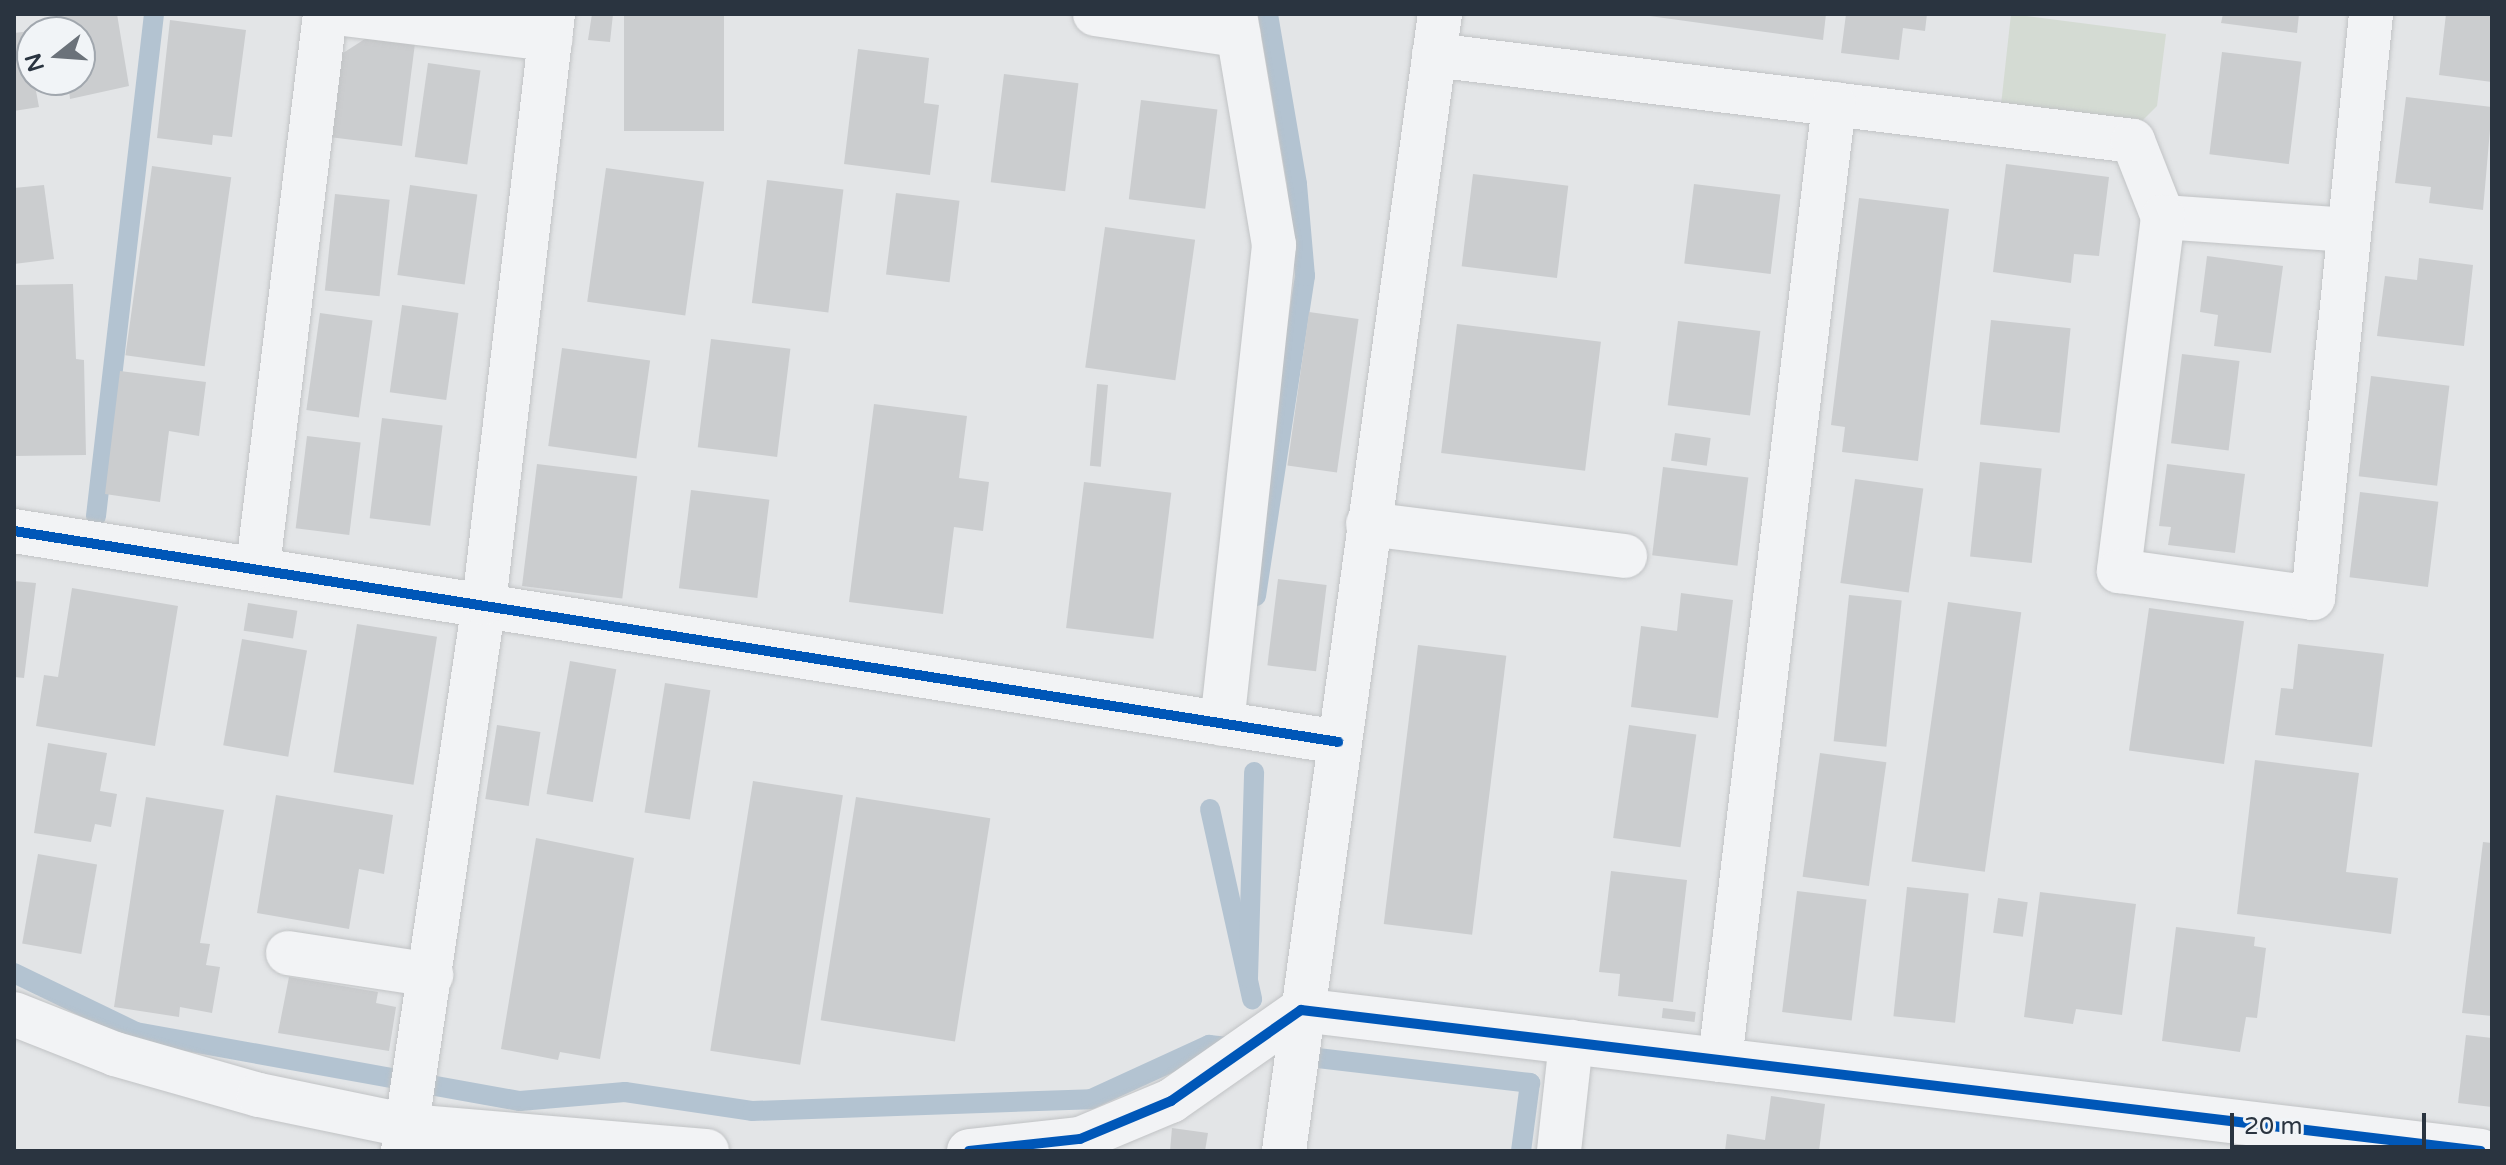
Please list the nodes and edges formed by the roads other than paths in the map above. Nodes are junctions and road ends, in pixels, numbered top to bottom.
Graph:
1 (325, 14) edge
2 (345, 14) edge
3 (1095, 14) edge
4 (2371, 14) edge
5 (1237, 25) edge
6 (551, 27) edge
7 (1437, 34) edge
8 (1834, 104) junction
9 (2163, 217) junction
10 (2348, 230) junction
11 (1368, 524) junction
12 (14, 531) edge
13 (1625, 556) dead end
14 (258, 566) junction
15 (484, 603) junction
16 (1222, 724) junction
17 (1338, 742) junction
18 (288, 953) dead end
19 (431, 975) junction
20 (1301, 1010) junction
21 (14, 1014) edge
22 (1571, 1042) junction
23 (1720, 1060) junction
24 (406, 1138) edge
25 (707, 1151) edge
26 (969, 1151) edge
27 (1284, 1151) edge
28 (1559, 1151) edge
29 (2481, 1151) edge

1 - 14 street
2 - 6 street
3 - 5 street
4 - 10 street
5 - 16 street
6 - 15 street
7 - 8 street
7 - 11 street
8 - 9 street
8 - 23 street
9 - 10 street
9 - 10 street
11 - 13 street
11 - 17 street
12 - 14 street
14 - 15 street
15 - 16 street
15 - 19 street
16 - 17 street
17 - 20 street
18 - 19 street
19 - 24 street
20 - 22 street
20 - 26 street
20 - 27 street
21 - 24 street
22 - 23 street
22 - 28 street
23 - 29 street
24 - 25 street

